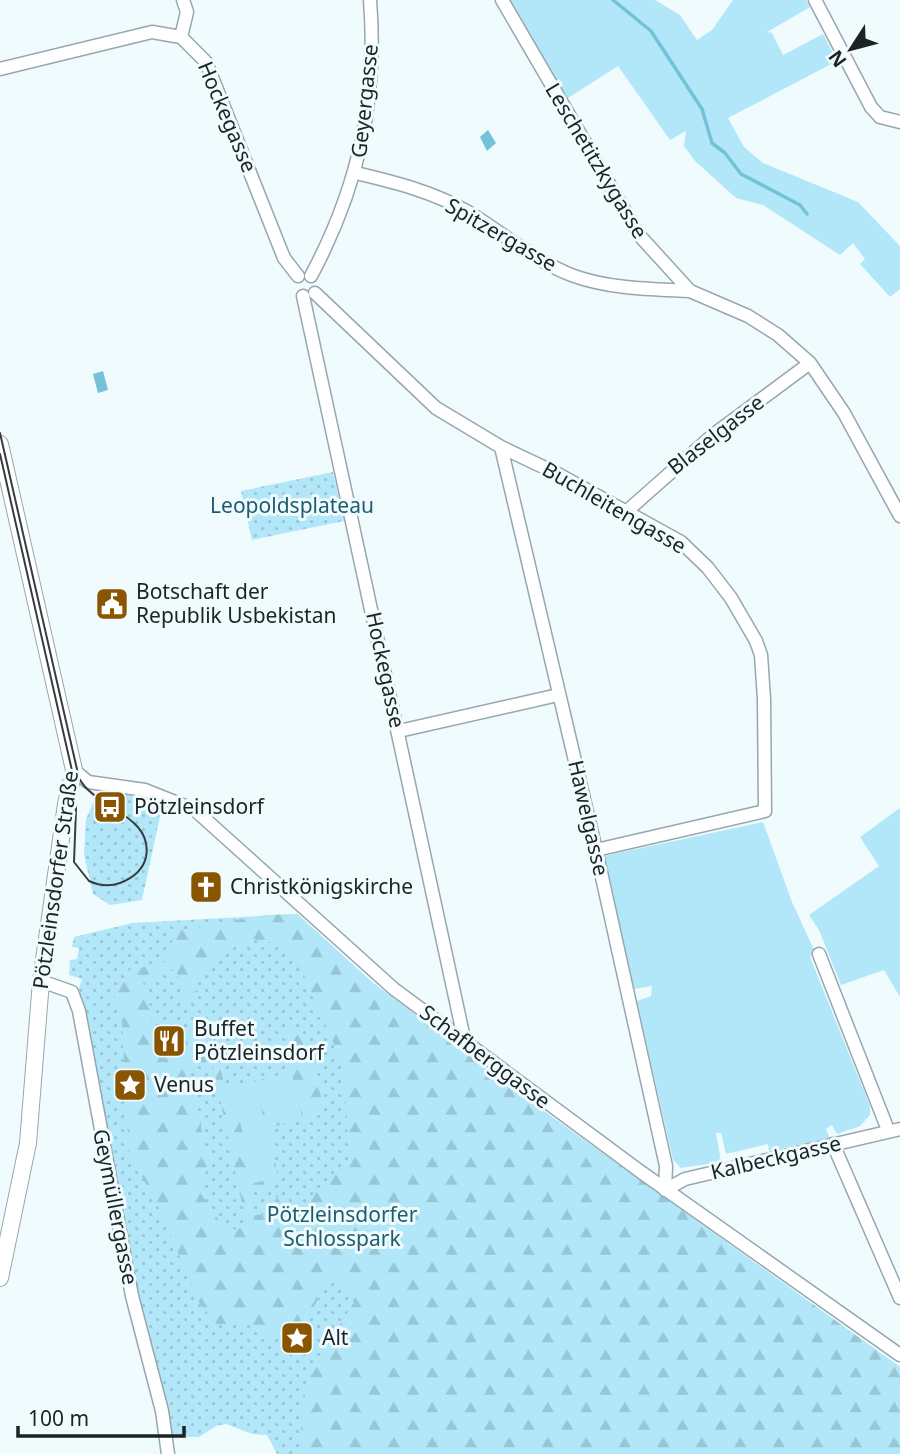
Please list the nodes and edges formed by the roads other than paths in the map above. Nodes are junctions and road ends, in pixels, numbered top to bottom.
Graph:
1 (183, 0) edge
2 (370, 0) edge
3 (502, 0) edge
4 (815, 0) edge
5 (181, 37) junction
6 (0, 69) edge
7 (900, 122) edge
8 (356, 173) junction
9 (298, 276) junction
10 (311, 276) junction
11 (691, 291) junction
12 (309, 295) junction
13 (810, 363) junction
14 (0, 444) edge
15 (500, 447) junction
16 (627, 510) junction
17 (900, 516) edge
18 (558, 695) junction
19 (398, 731) junction
20 (74, 770) junction
21 (596, 849) junction
22 (820, 954) dead end
23 (41, 981) junction
24 (465, 1043) junction
25 (894, 1129) edge
26 (833, 1144) junction
27 (665, 1190) junction
28 (0, 1278) edge
29 (900, 1298) edge
30 (900, 1355) edge
31 (168, 1454) edge

1 - 5 street
2 - 8 street, Geyergasse
3 - 11 street, Leschetitzkygasse
4 - 7 street
5 - 6 street
5 - 9 street, Hockegasse
8 - 10 street, Geyergasse
8 - 11 street, Spitzergasse
9 - 10 street
9 - 12 street, Hockegasse
10 - 12 street, Hockegasse
11 - 13 street, Leschetitzkygasse
12 - 15 street, Buchleitengasse
12 - 19 street, Hockegasse
13 - 16 street, Blaselgasse
13 - 17 street, Leschetitzkygasse
14 - 20 street, Pötzleinsdorfer Straße
15 - 16 street, Buchleitengasse
15 - 18 street, Hawelgasse
16 - 21 street, Buchleitengasse
18 - 19 street
18 - 21 street, Hawelgasse
19 - 24 street, Hockegasse
20 - 23 street, Pötzleinsdorfer Straße
20 - 24 street, Schafberggasse
21 - 27 street, Hawelgasse
22 - 25 street
23 - 28 street, Pötzleinsdorfer Straße
23 - 31 street, Geymüllergasse
24 - 27 street, Schafberggasse
25 - 26 street, Kalbeckgasse
26 - 27 street, Kalbeckgasse
26 - 29 street
27 - 30 street, Schafberggasse

